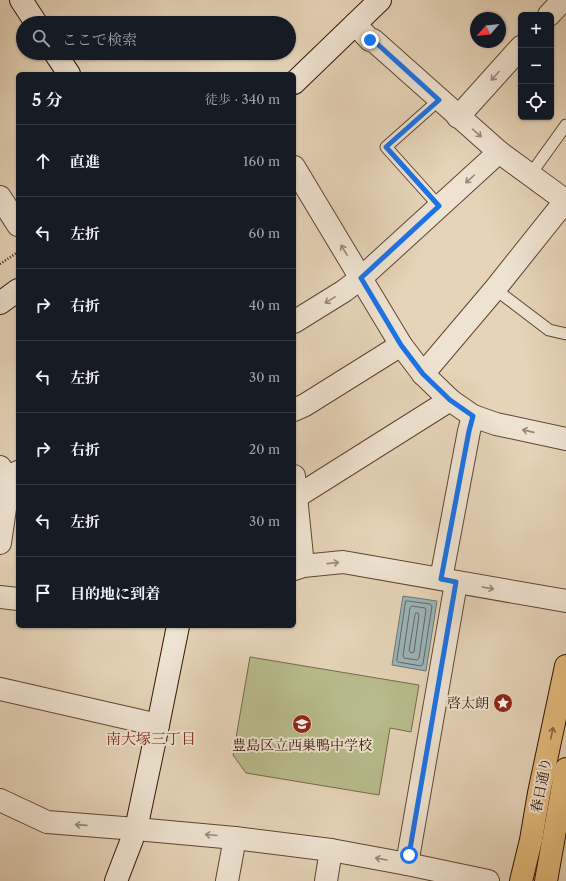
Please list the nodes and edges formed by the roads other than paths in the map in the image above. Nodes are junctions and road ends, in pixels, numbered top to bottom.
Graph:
1 (21, 0) edge
2 (380, 0) edge
3 (563, 0) edge
4 (552, 12) edge
5 (31, 16) edge
6 (355, 24) junction
7 (520, 48) edge
8 (60, 60) edge
9 (68, 72) edge
10 (296, 81) edge
11 (439, 100) junction
12 (458, 117) junction
13 (566, 125) edge
14 (499, 152) junction
15 (296, 170) edge
16 (530, 175) junction
17 (0, 198) edge
18 (566, 201) edge
19 (439, 206) junction
20 (16, 222) edge
21 (361, 278) junction
22 (495, 289) junction
23 (16, 291) edge
24 (0, 303) edge
25 (296, 321) edge
26 (566, 334) edge
27 (401, 345) junction
28 (423, 374) junction
29 (450, 400) junction
30 (296, 409) edge
31 (473, 416) junction
32 (566, 440) edge
33 (5, 470) edge
34 (296, 485) edge
35 (296, 513) edge
36 (0, 543) edge
37 (298, 567) edge
38 (449, 581) junction
39 (0, 597) edge
40 (16, 599) edge
41 (566, 601) edge
42 (178, 628) edge
43 (566, 666) edge
44 (0, 689) edge
45 (158, 725) junction
46 (566, 770) edge
47 (0, 800) edge
48 (136, 829) junction
49 (235, 838) junction
50 (531, 840) junction
51 (559, 844) edge
52 (331, 850) junction
53 (407, 864) junction
54 (434, 875) edge
55 (116, 881) edge
56 (227, 881) edge
57 (326, 881) edge
58 (488, 881) edge
59 (521, 881) edge
60 (546, 881) edge

1 - 5 street
2 - 6 street
3 - 4 street
6 - 10 street
6 - 11 street
7 -> 12 street
8 - 9 street
11 - 12 street
11 - 19 lane
12 -> 14 street
13 - 16 lane
14 - 16 street
14 -> 19 street
21 -> 15 street
16 - 18 street
17 - 20 street
18 - 22 street
19 - 21 street
21 -> 25 street
21 - 27 street
22 - 26 lane
22 - 28 street
23 - 24 street
27 - 28 street
27 - 30 street
28 - 29 street
29 - 31 street
29 - 34 street
32 -> 31 street
31 - 38 street
33 - 36 street
35 - 37 street
37 -> 38 street
38 -> 41 street
38 - 53 street
39 - 40 street
42 - 45 street
50 -> 43 highway, 春日通り
44 - 45 street
45 - 48 street
46 - 51 highway, 春日通り
48 -> 47 street
49 -> 48 street
48 - 55 street
49 - 52 street
49 - 56 street
50 - 51 street
50 - 59 highway, 春日通り
51 - 60 highway, 春日通り
53 -> 52 street
52 - 57 street
53 - 54 street
54 - 58 street

